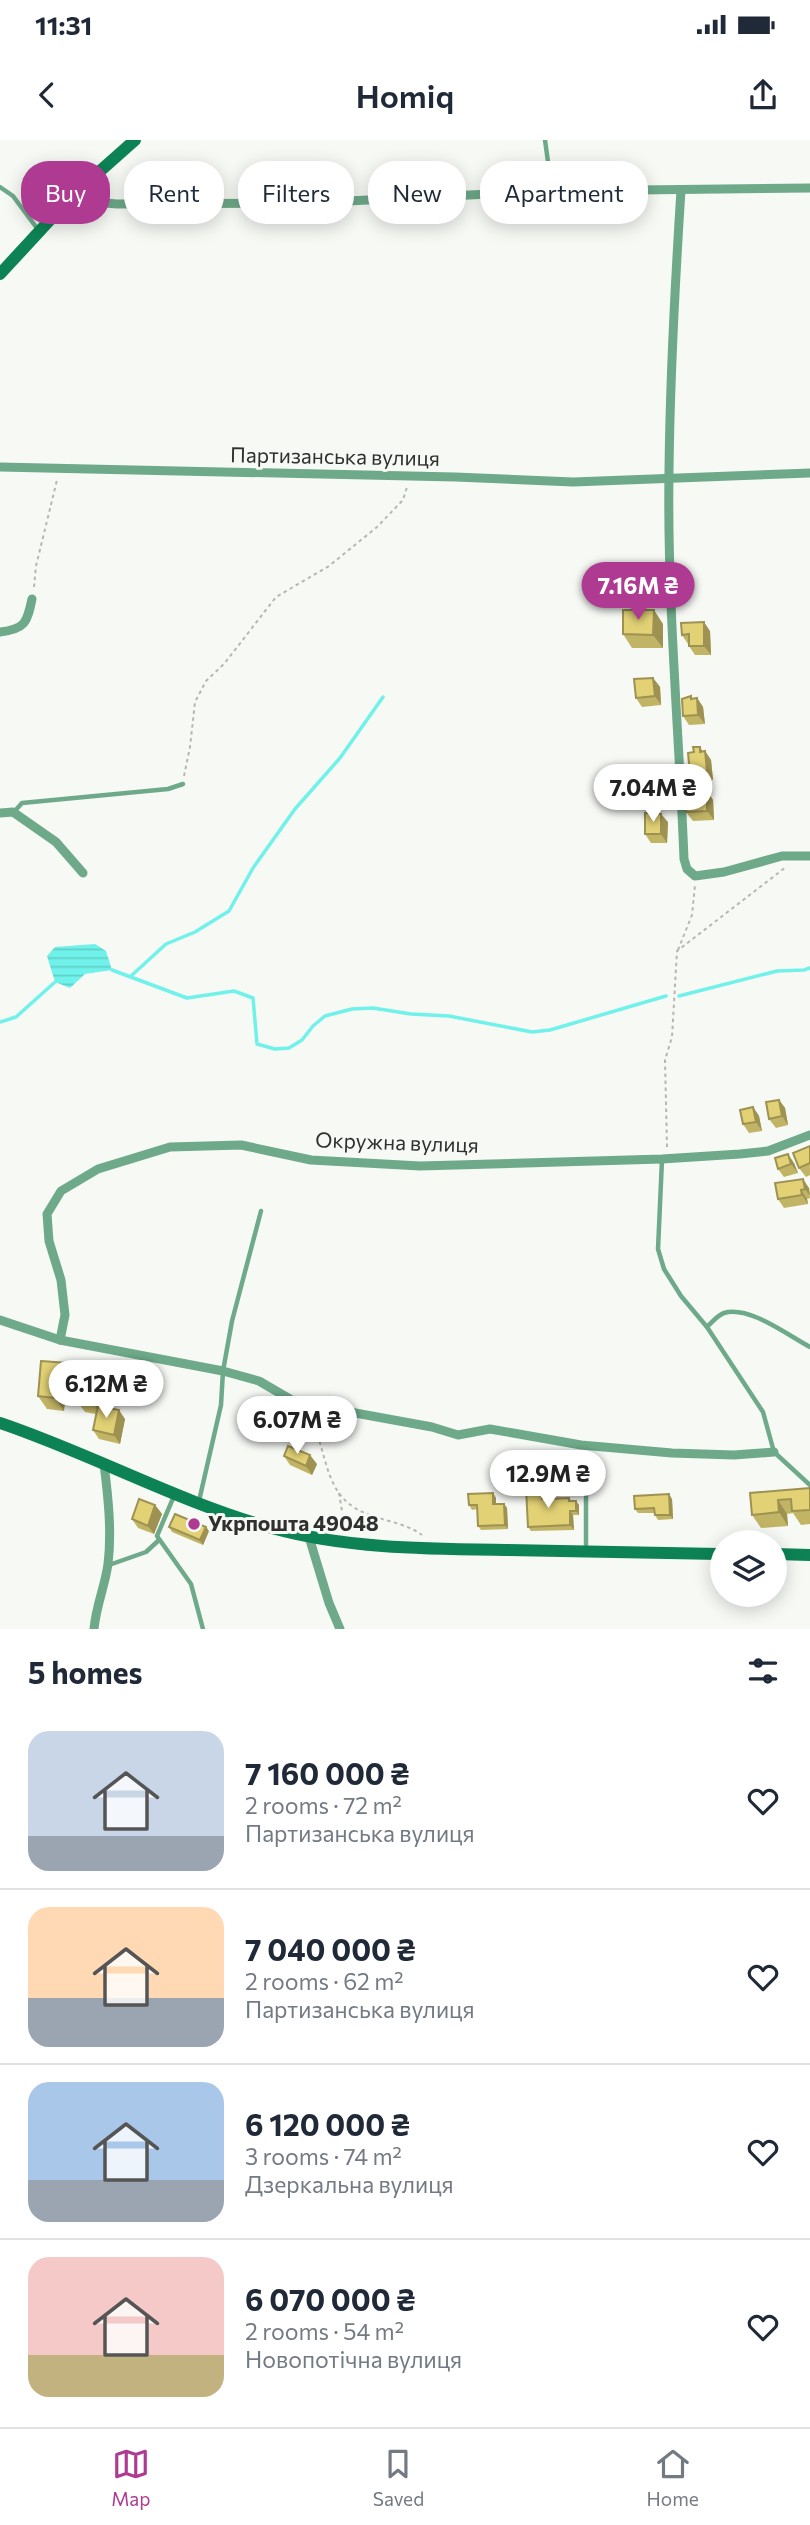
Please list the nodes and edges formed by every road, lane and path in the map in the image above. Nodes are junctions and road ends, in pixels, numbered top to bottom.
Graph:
1 (135, 140) edge
2 (545, 140) edge
3 (548, 161) edge
4 (110, 162) edge
5 (0, 187) edge
6 (810, 188) edge
7 (648, 190) edge
8 (681, 190) junction
9 (480, 194) edge
10 (110, 203) edge
11 (46, 224) edge
12 (39, 231) junction
13 (0, 274) edge
14 (0, 467) edge
15 (60, 468) junction
16 (810, 473) edge
17 (410, 476) junction
18 (669, 479) junction
19 (32, 599) joint
20 (0, 632) edge
21 (183, 784) joint
22 (13, 812) junction
23 (0, 813) edge
24 (796, 856) junction
25 (810, 856) edge
26 (83, 873) dead end
27 (695, 876) junction
28 (677, 951) junction
29 (810, 1135) edge
30 (665, 1159) junction
31 (261, 1211) dead end
32 (0, 1320) edge
33 (707, 1326) junction
34 (60, 1340) junction
35 (810, 1347) edge
36 (223, 1371) junction
37 (295, 1402) junction
38 (0, 1423) edge
39 (774, 1452) junction
40 (104, 1464) junction
41 (586, 1481) dead end
42 (810, 1485) edge
43 (339, 1492) junction
44 (175, 1495) junction
45 (198, 1505) junction
46 (309, 1537) junction
47 (159, 1540) junction
48 (346, 1542) junction
49 (429, 1548) junction
50 (586, 1552) junction
51 (710, 1554) edge
52 (787, 1555) edge
53 (810, 1555) edge
54 (108, 1565) junction
55 (94, 1629) edge
56 (202, 1629) edge
57 (340, 1629) edge

1 - 4 street
2 - 3 lane
5 - 12 lane
6 - 8 street
7 - 8 street
8 - 18 street
9 - 10 street
11 - 12 street
12 - 13 street
14 - 15 street, Партизанська вулиця
15 - 17 street, Партизанська вулиця
15 - 19 path
16 - 18 street, Партизанська вулиця
17 - 18 street, Партизанська вулиця
17 - 21 path
18 - 27 street
19 - 20 street
21 - 22 lane
22 - 23 street
22 - 26 street
24 - 25 street
24 - 27 street
24 - 28 path
27 - 28 path
28 - 30 path
29 - 30 street, Окружна вулиця
30 - 33 lane
30 - 34 street, Окружна вулиця
31 - 36 lane
32 - 34 street
33 - 35 lane
33 - 39 lane
34 - 36 street
36 - 37 street
36 - 45 lane
37 - 39 street
37 - 43 path
38 - 40 street
39 - 42 lane
40 - 44 street
40 - 54 street
41 - 50 lane
43 - 48 path
43 - 49 path
44 - 45 street
44 - 47 lane
45 - 46 street
46 - 48 street
46 - 57 street
47 - 54 lane
47 - 56 lane
48 - 49 street
49 - 50 street
50 - 51 street
52 - 53 street
54 - 55 street

